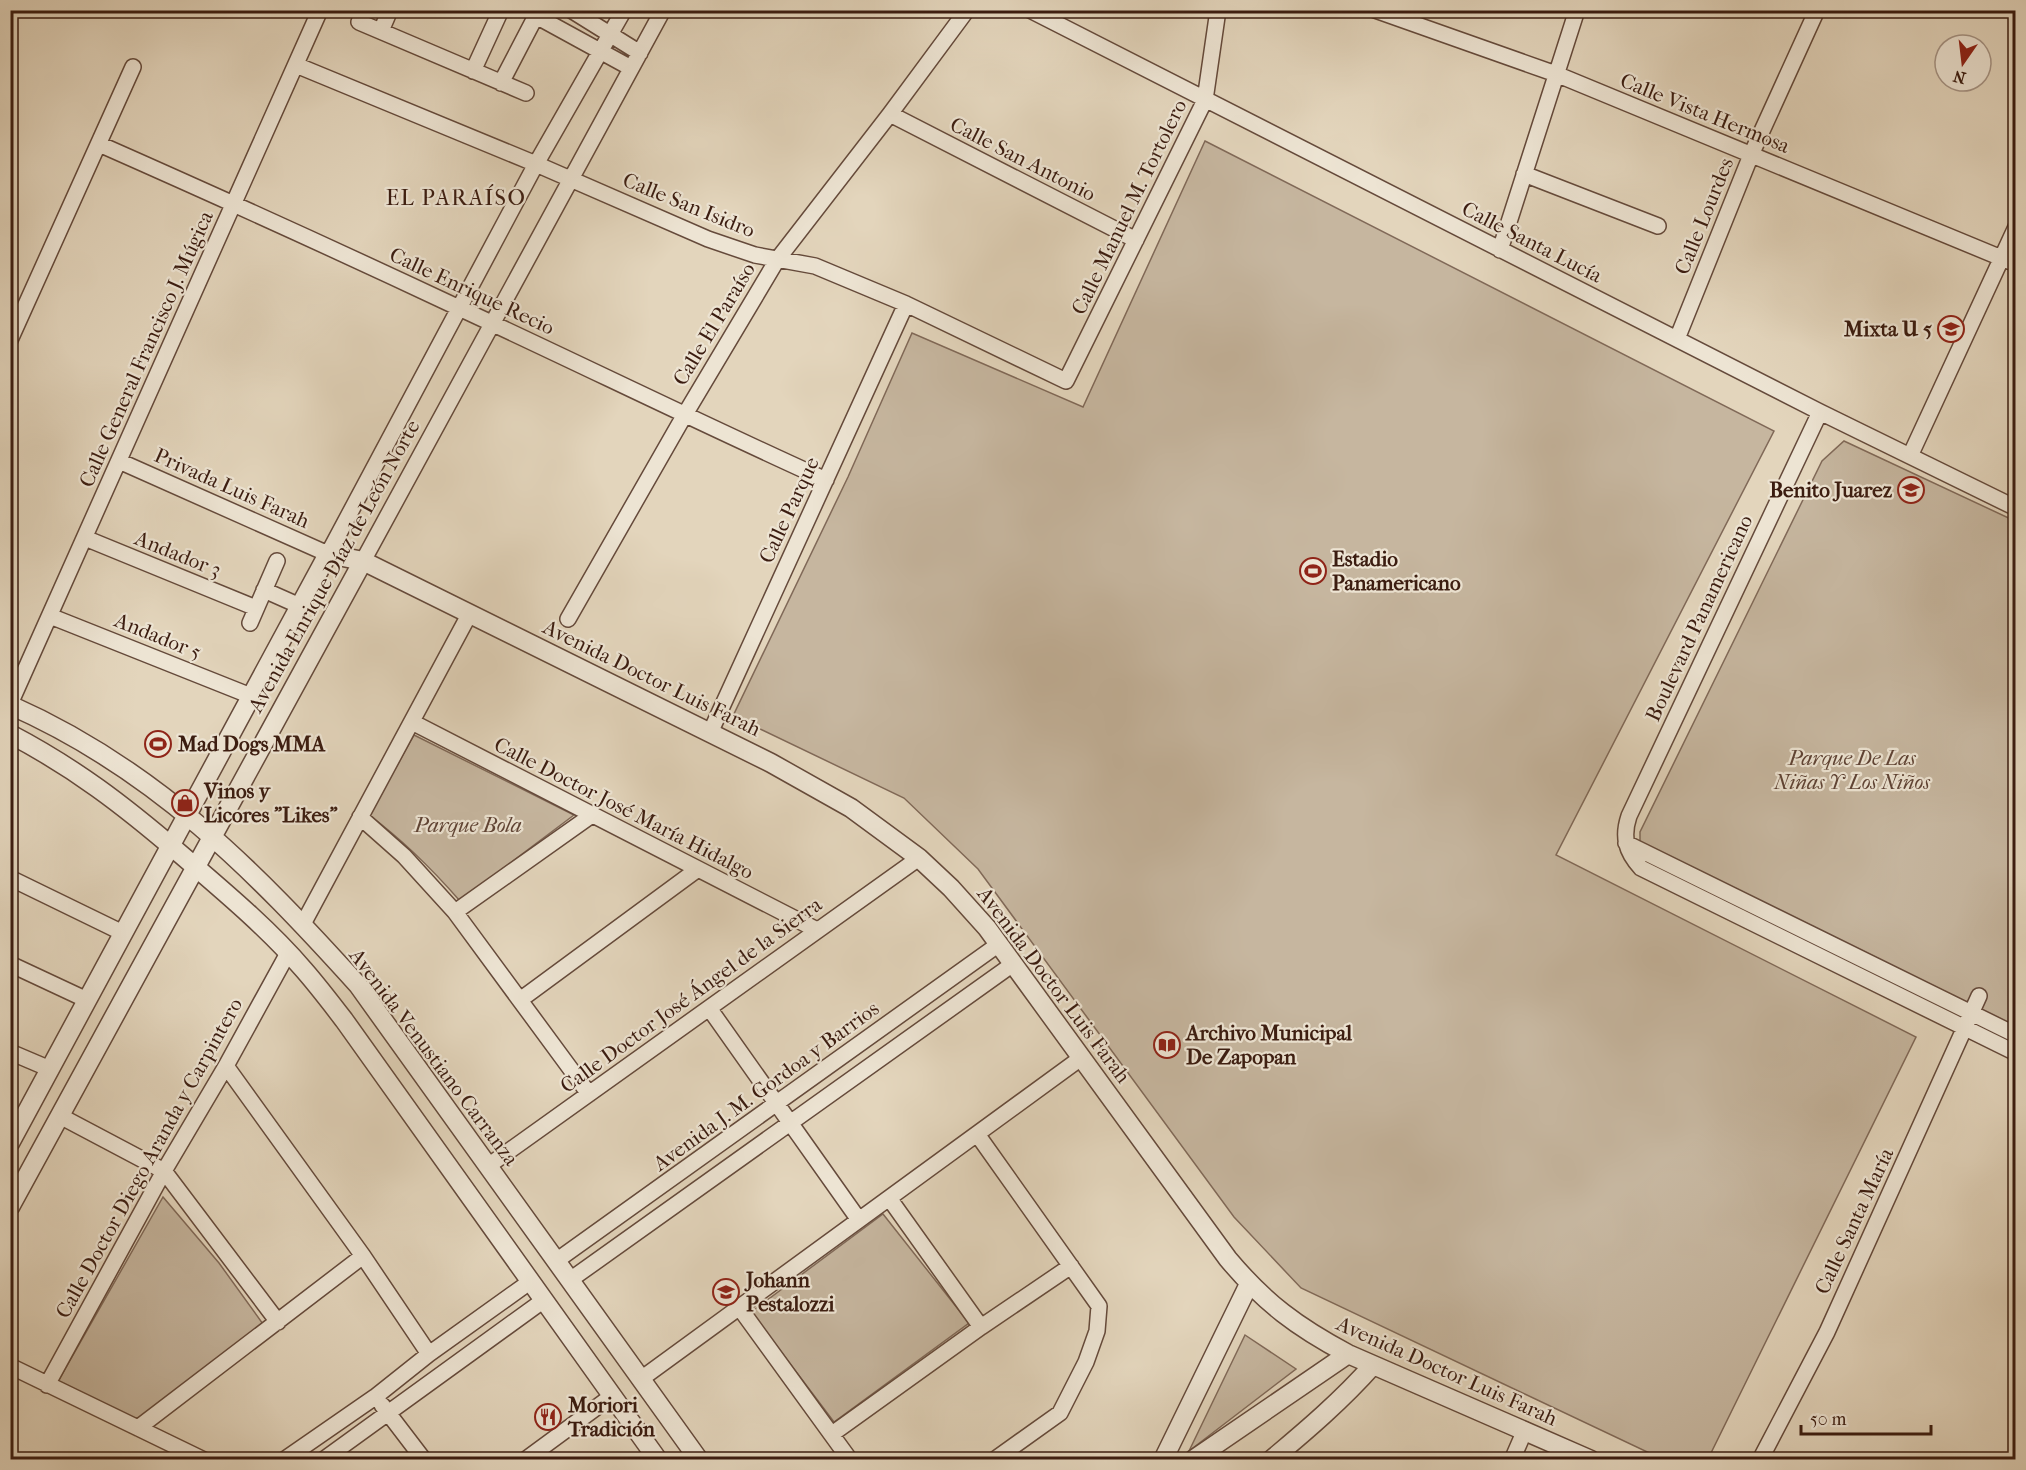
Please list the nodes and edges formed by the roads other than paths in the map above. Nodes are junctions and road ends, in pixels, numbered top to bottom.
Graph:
1 (321, 10) edge
2 (390, 10) edge
3 (501, 10) edge
4 (571, 10) edge
5 (624, 10) edge
6 (663, 10) edge
7 (967, 10) edge
8 (1030, 10) edge
9 (1218, 10) edge
10 (1376, 10) edge
11 (1577, 10) edge
12 (1817, 10) edge
13 (538, 13) edge
14 (359, 22) dead end
15 (381, 31) junction
16 (609, 35) junction
17 (601, 51) junction
18 (640, 53) junction
19 (296, 65) junction
20 (133, 67) dead end
21 (631, 68) junction
22 (473, 71) junction
23 (1556, 74) junction
24 (501, 83) junction
25 (526, 93) dead end
26 (1205, 100) junction
27 (890, 114) junction
28 (99, 144) junction
29 (1752, 155) junction
30 (536, 164) junction
31 (1524, 174) junction
32 (570, 178) junction
33 (234, 204) junction
34 (1658, 226) dead end
35 (2016, 227) edge
36 (1136, 240) junction
37 (1500, 250) junction
38 (777, 260) junction
39 (2008, 261) edge
40 (906, 304) junction
41 (458, 307) junction
42 (494, 324) junction
43 (1677, 339) junction
44 (10, 340) edge
45 (1065, 381) joint
46 (1820, 412) junction
47 (684, 416) junction
48 (1910, 456) junction
49 (119, 461) junction
50 (826, 480) junction
51 (2016, 508) edge
52 (85, 538) junction
53 (328, 554) junction
54 (277, 561) dead end
55 (363, 561) junction
56 (264, 590) junction
57 (300, 606) junction
58 (256, 608) junction
59 (470, 613) junction
60 (50, 616) junction
61 (568, 620) dead end
62 (250, 623) dead end
63 (251, 696) junction
64 (10, 704) edge
65 (412, 722) junction
66 (710, 733) junction
67 (10, 734) edge
68 (187, 814) junction
69 (591, 815) junction
70 (360, 817) junction
71 (212, 836) junction
72 (1626, 843) junction
73 (170, 845) junction
74 (919, 858) junction
75 (196, 867) junction
76 (698, 869) junction
77 (10, 878) edge
78 (455, 912) junction
79 (303, 924) junction
80 (817, 930) junction
81 (123, 933) junction
82 (999, 944) junction
83 (288, 953) junction
84 (10, 964) edge
85 (1013, 964) junction
86 (1979, 996) dead end
87 (87, 1000) junction
88 (520, 1000) junction
89 (709, 1008) junction
90 (1972, 1013) junction
91 (1966, 1029) junction
92 (2016, 1035) edge
93 (10, 1052) edge
94 (2016, 1053) edge
95 (1081, 1058) junction
96 (226, 1066) junction
97 (50, 1069) junction
98 (589, 1094) junction
99 (777, 1103) junction
100 (60, 1116) junction
101 (790, 1123) junction
102 (977, 1134) junction
103 (12, 1137) edge
104 (488, 1166) junction
105 (164, 1171) junction
106 (889, 1198) junction
107 (10, 1207) edge
108 (859, 1220) junction
109 (363, 1256) junction
110 (556, 1261) junction
111 (1071, 1266) junction
112 (570, 1280) junction
113 (531, 1281) junction
114 (1249, 1284) junction
115 (544, 1300) junction
116 (739, 1307) junction
117 (278, 1322) junction
118 (981, 1327) junction
119 (429, 1354) junction
120 (1348, 1354) junction
121 (1373, 1365) junction
122 (10, 1366) edge
123 (641, 1379) junction
124 (46, 1385) junction
125 (612, 1396) junction
126 (375, 1397) junction
127 (388, 1412) junction
128 (138, 1428) junction
129 (1525, 1430) junction
130 (832, 1434) junction
131 (204, 1460) edge
132 (284, 1460) edge
133 (323, 1460) edge
134 (423, 1460) edge
135 (525, 1460) edge
136 (658, 1460) edge
137 (699, 1460) edge
138 (850, 1460) edge
139 (994, 1460) edge
140 (1163, 1460) edge
141 (1193, 1460) edge
142 (1271, 1460) edge
143 (1512, 1460) edge
144 (1591, 1460) edge
145 (1760, 1460) edge

1 - 19 street, Calle General Francisco J. Múgica
2 - 15 street
3 - 22 street
4 - 16 street
5 - 16 street, Avenida Enrique Díaz de León Norte
6 - 18 street, Avenida Enrique Díaz de León Norte
7 - 27 street, Calle El Paraíso
8 - 26 street, Calle Santa Lucía
9 - 26 street, Calle Manuel M. Tortolero
10 - 23 street, Calle Vista Hermosa
11 - 23 street
12 - 29 street, Calle Lourdes
13 - 17 street
13 - 24 street
14 - 15 street
15 - 22 street
16 - 17 street, Avenida Enrique Díaz de León Norte
16 - 18 street
17 - 21 street
17 - 30 street, Avenida Enrique Díaz de León Norte
18 - 21 street, Avenida Enrique Díaz de León Norte
19 - 30 street, Calle San Isidro
19 - 33 street, Calle General Francisco J. Múgica
20 - 28 street
21 - 32 street, Avenida Enrique Díaz de León Norte
22 - 24 street
23 - 29 street, Calle Vista Hermosa
23 - 31 street
24 - 25 street
26 - 36 street, Calle Manuel M. Tortolero
26 - 37 street, Calle Santa Lucía
27 - 36 street, Calle San Antonio
27 - 38 street, Calle El Paraíso
28 - 33 street, Calle Enrique Recio
28 - 44 street
29 - 39 street, Calle Vista Hermosa
29 - 43 street, Calle Lourdes
30 - 32 street, Calle San Isidro
30 - 41 street, Avenida Enrique Díaz de León Norte
31 - 34 street
31 - 37 street
32 - 38 street, Calle San Isidro
32 - 42 street, Avenida Enrique Díaz de León Norte
33 - 41 street, Calle Enrique Recio
33 - 49 street, Calle General Francisco J. Múgica
35 - 39 street
36 - 45 street, Calle Manuel M. Tortolero
37 - 43 street, Calle Santa Lucía
38 - 40 street, Calle San Isidro
38 - 47 street, Calle El Paraíso
39 - 48 street
40 - 45 street, Calle San Isidro
40 - 50 street, Calle Parque
41 - 42 street, Calle Enrique Recio
41 - 53 street, Avenida Enrique Díaz de León Norte
42 - 47 street, Calle Enrique Recio
42 - 55 street, Avenida Enrique Díaz de León Norte
43 - 46 street, Calle Santa Lucía
46 - 48 street, Calle Santa Lucía
46 - 72 street, Boulevard Panamericano
47 - 50 street, Calle Enrique Recio
47 - 61 street, Calle El Paraíso
48 - 51 street, Calle Santa Lucía
49 - 52 street, Calle General Francisco J. Múgica
49 - 53 street, Privada Luis Farah
50 - 66 street, Calle Parque
52 - 58 street, Andador 3
52 - 60 street, Calle General Francisco J. Múgica
53 - 55 street, Avenida Doctor Luis Farah
53 - 57 street, Avenida Enrique Díaz de León Norte
54 - 56 street
55 - 59 street, Avenida Doctor Luis Farah
55 - 71 street, Avenida Enrique Díaz de León Norte
56 - 57 street
56 - 58 street
57 - 63 street, Avenida Enrique Díaz de León Norte
58 - 62 street
59 - 65 street
59 - 66 street, Avenida Doctor Luis Farah
60 - 63 street, Andador 5
60 - 64 street, Calle General Francisco J. Múgica
63 - 68 street, Avenida Enrique Díaz de León Norte
64 - 68 street, Avenida Venustiano Carranza
65 - 69 street, Calle Doctor José María Hidalgo
65 - 70 street
66 - 74 street, Avenida Doctor Luis Farah
67 - 73 street
68 - 71 street, Avenida Venustiano Carranza
68 - 73 street, Avenida Enrique Díaz de León Norte
69 - 76 street, Calle Doctor José María Hidalgo
69 - 78 street
70 - 78 street
70 - 79 street
71 - 75 street, Avenida Enrique Díaz de León Norte
71 - 79 street, Avenida Venustiano Carranza
72 - 90 street
72 - 91 street
73 - 75 street
73 - 81 street, Avenida Enrique Díaz de León Norte
74 - 80 street, Calle Doctor José Ángel de la Sierra
74 - 82 street, Avenida Doctor Luis Farah
75 - 83 street
75 - 100 street, Avenida Enrique Díaz de León Norte
76 - 80 street, Calle Doctor José María Hidalgo
76 - 88 street
77 - 81 street
78 - 88 street
79 - 104 street, Avenida Venustiano Carranza
80 - 89 street, Calle Doctor José Ángel de la Sierra
81 - 87 street, Avenida Enrique Díaz de León Norte
82 - 85 street, Avenida Doctor Luis Farah
82 - 99 street, Avenida J. M. Gordoa y Barrios
83 - 96 street, Calle Doctor Diego Aranda y Carpintero
83 - 113 street
84 - 87 street
85 - 95 street, Avenida Doctor Luis Farah
85 - 101 street, Avenida J. M. Gordoa y Barrios
86 - 90 street, Calle Santa María
87 - 97 street, Avenida Enrique Díaz de León Norte
88 - 98 street
89 - 98 street, Calle Doctor José Ángel de la Sierra
89 - 99 street
90 - 91 street, Calle Santa María
90 - 92 street
91 - 94 street
91 - 145 street, Calle Santa María
93 - 97 street
95 - 102 street
95 - 114 street, Avenida Doctor Luis Farah
96 - 105 street, Calle Doctor Diego Aranda y Carpintero
96 - 109 street
97 - 103 street, Avenida Enrique Díaz de León Norte
98 - 104 street, Calle Doctor José Ángel de la Sierra
99 - 101 street
99 - 110 street, Avenida J. M. Gordoa y Barrios
100 - 105 street
100 - 107 street, Avenida Enrique Díaz de León Norte
101 - 108 street
101 - 112 street, Avenida J. M. Gordoa y Barrios
102 - 106 street
102 - 111 street
104 - 110 street, Avenida Venustiano Carranza
105 - 117 street
105 - 124 street, Calle Doctor Diego Aranda y Carpintero
106 - 108 street
106 - 118 street
108 - 116 street
109 - 117 street
109 - 119 street
110 - 112 street, Avenida Venustiano Carranza
111 - 118 street
111 - 139 street
112 - 123 street, Avenida Venustiano Carranza
113 - 115 street
113 - 119 street
114 - 120 street, Avenida Doctor Luis Farah
114 - 140 street
115 - 125 street
115 - 127 street
116 - 123 street
116 - 130 street
117 - 128 street
118 - 130 street
119 - 126 street
120 - 121 street, Avenida Doctor Luis Farah
120 - 141 street
121 - 129 street, Avenida Doctor Luis Farah
121 - 142 street
122 - 124 street
123 - 137 street, Avenida Venustiano Carranza
124 - 128 street
125 - 135 street
125 - 136 street
126 - 127 street
126 - 132 street
127 - 133 street
127 - 134 street
128 - 131 street
129 - 143 street
129 - 144 street, Avenida Doctor Luis Farah
130 - 138 street

